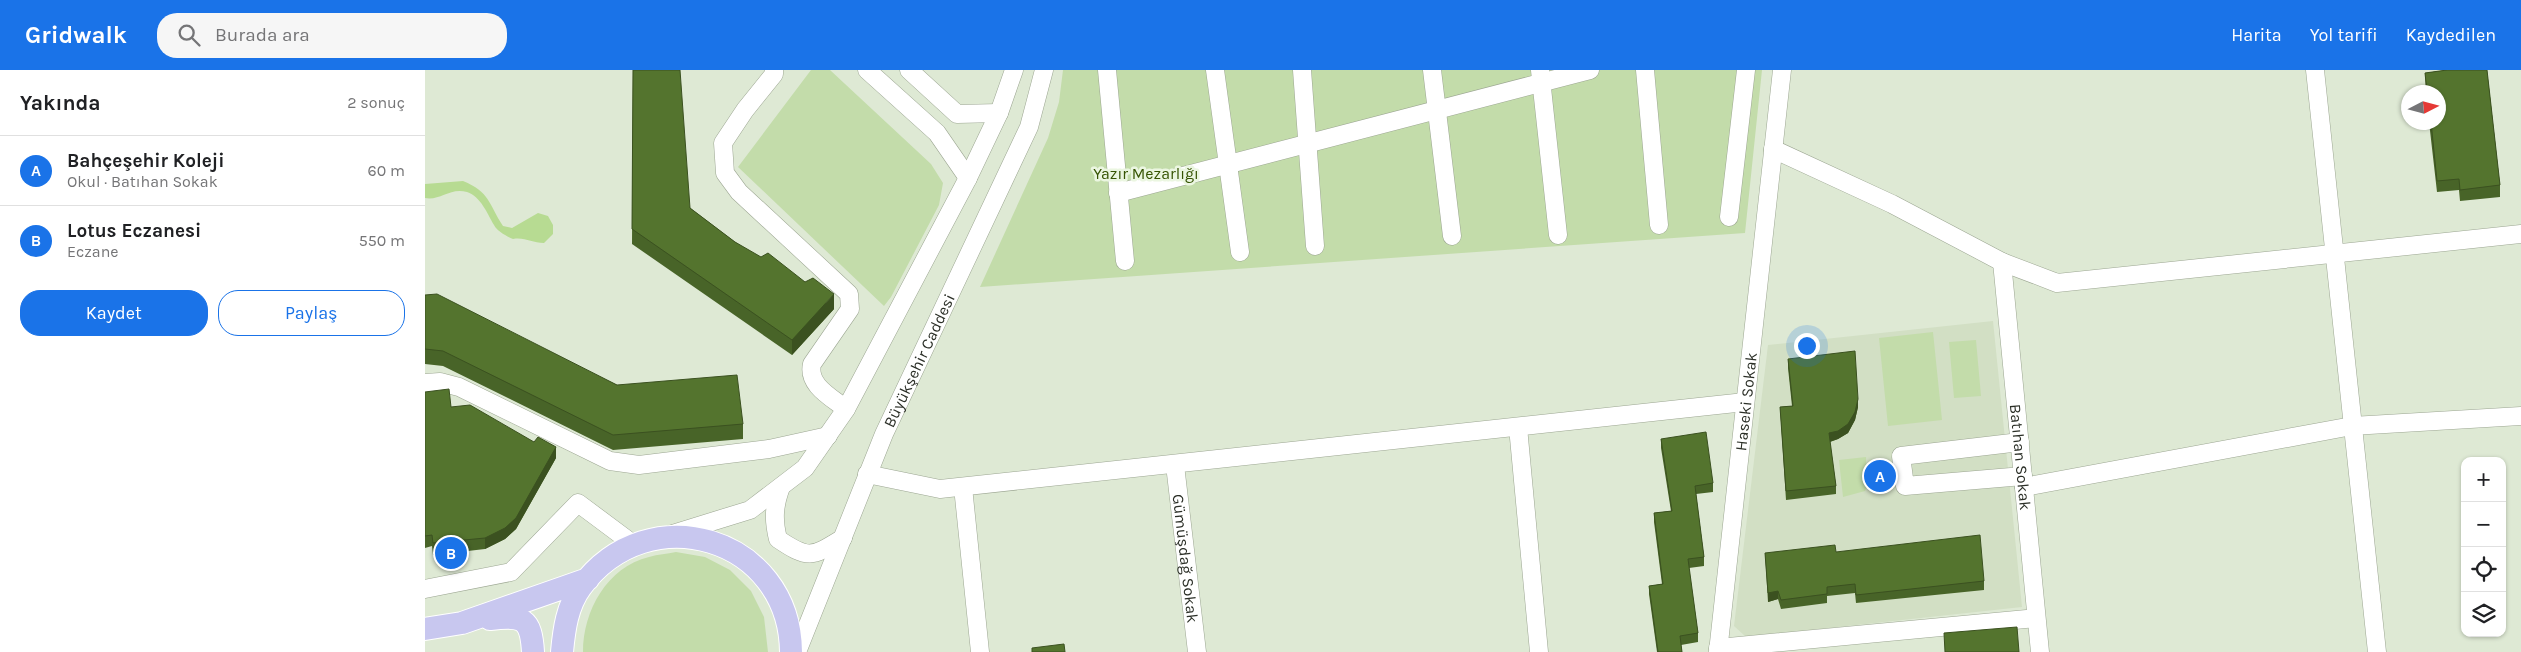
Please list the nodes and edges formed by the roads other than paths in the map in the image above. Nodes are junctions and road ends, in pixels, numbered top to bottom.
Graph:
1 (775, 70) edge
2 (867, 70) edge
3 (909, 70) edge
4 (1014, 70) edge
5 (1044, 70) edge
6 (1107, 70) edge
7 (1215, 70) edge
8 (1302, 70) edge
9 (1432, 70) edge
10 (1590, 70) edge
11 (1645, 70) edge
12 (1746, 70) edge
13 (1782, 70) edge
14 (2315, 70) edge
15 (1541, 76) edge
16 (1437, 109) junction
17 (999, 113) junction
18 (957, 114) junction
19 (937, 133) junction
20 (1307, 146) junction
21 (1773, 149) junction
22 (1228, 166) junction
23 (968, 178) junction
24 (1118, 193) junction
25 (1729, 217) dead end
26 (1659, 225) dead end
27 (2521, 234) edge
28 (1558, 235) dead end
29 (1452, 236) dead end
30 (1315, 246) dead end
31 (1240, 252) dead end
32 (2334, 253) junction
33 (1125, 261) dead end
34 (2003, 262) junction
35 (425, 383) edge
36 (1745, 402) junction
37 (846, 409) junction
38 (2521, 416) edge
39 (2352, 426) junction
40 (1518, 427) junction
41 (828, 436) junction
42 (2020, 442) junction
43 (1175, 465) junction
44 (867, 474) junction
45 (2023, 482) junction
46 (781, 487) junction
47 (963, 487) junction
48 (666, 536) junction
49 (843, 538) junction
50 (633, 544) junction
51 (588, 579) junction
52 (425, 589) edge
53 (2036, 618) junction
54 (462, 623) junction
55 (425, 629) edge
56 (1718, 650) edge
57 (533, 652) edge
58 (562, 652) edge
59 (791, 652) edge
60 (797, 652) edge
61 (981, 652) edge
62 (1197, 652) edge
63 (1539, 652) edge
64 (2039, 652) edge
65 (2377, 652) edge

1 - 37 street
2 - 19 street
3 - 18 street
4 - 17 street
5 - 44 street, Büyükşehir Caddesi
6 - 24 street
7 - 22 street
8 - 20 street
9 - 16 street
10 - 15 street
11 - 26 street
12 - 25 street
13 - 21 street
14 - 32 street
15 - 16 street
15 - 28 street
16 - 20 street
16 - 29 street
17 - 18 street
17 - 23 street
18 - 19 street
19 - 23 street
20 - 22 street
20 - 30 street
21 - 34 street
21 - 36 street, Haseki Sokak
22 - 24 street
22 - 31 street
23 - 37 street
24 - 33 street
27 - 32 street
32 - 34 street
32 - 39 street
34 - 42 street, Batıhan Sokak
35 - 41 street
36 - 40 street
36 - 56 street, Haseki Sokak
37 - 41 street
38 - 39 street
39 - 45 street
39 - 65 street
40 - 43 street
40 - 63 street
41 - 46 street
42 - 45 street, Batıhan Sokak
42 - 45 street
43 - 47 street
43 - 62 street, Gümüşdağ Sokak
44 - 47 street
44 - 49 street, Büyükşehir Caddesi
45 - 53 street, Batıhan Sokak
46 - 48 street
46 - 49 street
47 - 61 street
48 - 50 main road
48 - 59 main road
49 - 60 street, Büyükşehir Caddesi
50 - 51 main road
50 - 52 street
51 - 54 main road
51 - 58 main road
53 - 56 street
53 - 64 street, Batıhan Sokak
54 - 55 main road
54 - 57 main road

